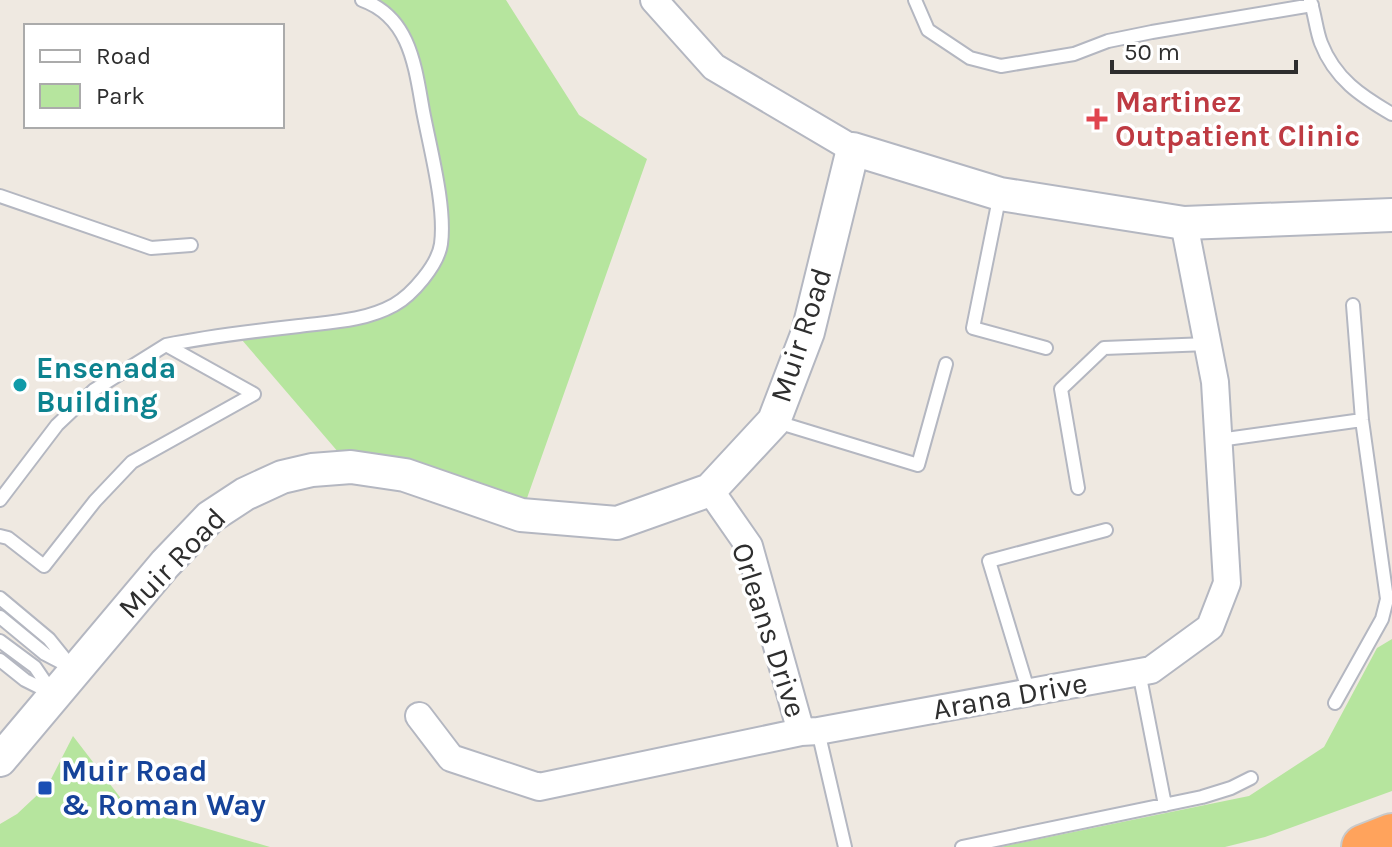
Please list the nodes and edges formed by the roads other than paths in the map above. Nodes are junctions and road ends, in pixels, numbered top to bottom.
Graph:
1 (362, 0) edge
2 (654, 0) edge
3 (915, 0) edge
4 (1311, 2) edge
5 (1392, 114) edge
6 (853, 149) junction
7 (1000, 194) junction
8 (0, 196) edge
9 (1392, 215) edge
10 (1184, 223) junction
11 (191, 245) dead end
12 (1353, 305) dead end
13 (1208, 344) junction
14 (166, 345) junction
15 (1046, 348) dead end
16 (946, 364) dead end
17 (1362, 420) junction
18 (774, 421) junction
19 (1219, 440) junction
20 (1078, 488) dead end
21 (710, 490) junction
22 (0, 500) edge
23 (1106, 530) dead end
24 (0, 536) edge
25 (0, 598) edge
26 (0, 617) edge
27 (0, 641) edge
28 (0, 660) edge
29 (74, 670) junction
30 (1139, 672) junction
31 (1029, 693) junction
32 (54, 695) junction
33 (1335, 703) dead end
34 (419, 716) dead end
35 (810, 731) junction
36 (0, 760) edge
37 (1251, 778) dead end
38 (1165, 805) junction
39 (1392, 836) edge
40 (845, 847) edge
41 (962, 847) edge
42 (1364, 847) edge

1 - 14 lane
2 - 6 street
3 - 4 lane
4 - 5 lane
6 - 7 street
6 - 18 street, Muir Road
7 - 10 street
7 - 15 lane
8 - 11 lane
9 - 10 street
10 - 13 street, Arana Drive
12 - 17 lane
13 - 19 street, Arana Drive
13 - 20 lane
14 - 22 lane
14 - 24 lane
16 - 18 lane
17 - 19 lane
17 - 33 lane
18 - 21 street, Muir Road
19 - 30 street, Arana Drive
21 - 29 street, Muir Road
21 - 35 street, Orleans Drive
23 - 31 lane
25 - 29 lane
26 - 29 lane
27 - 32 lane
28 - 32 lane
29 - 32 street, Muir Road
30 - 31 street, Arana Drive
30 - 38 lane
31 - 35 street, Arana Drive
32 - 36 street, Muir Road
34 - 35 street, Arana Drive
35 - 40 lane
37 - 38 lane
38 - 41 lane
39 - 42 highway

